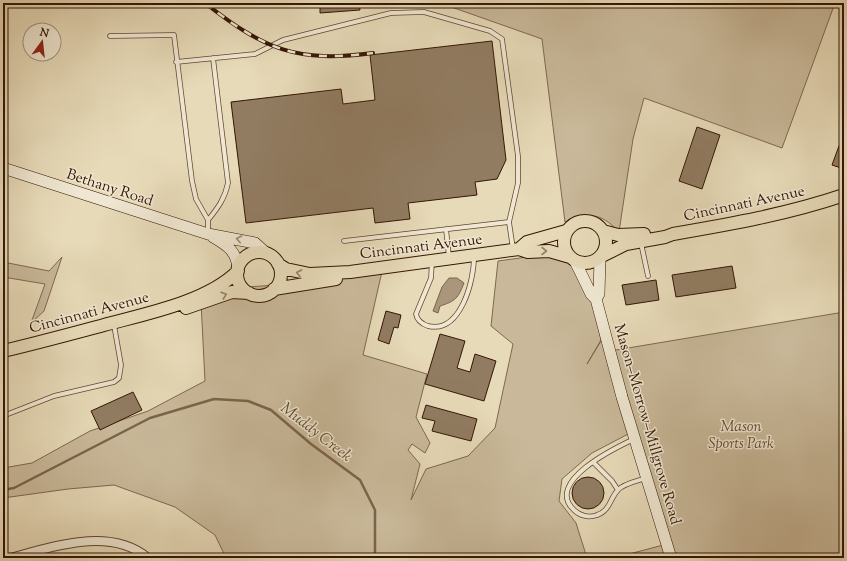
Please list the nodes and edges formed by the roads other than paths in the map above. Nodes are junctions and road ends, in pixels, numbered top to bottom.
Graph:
1 (110, 36) dead end
2 (213, 58) junction
3 (176, 62) junction
4 (3, 168) edge
5 (844, 195) edge
6 (208, 220) junction
7 (509, 222) junction
8 (446, 229) junction
9 (566, 231) junction
10 (603, 231) junction
11 (208, 234) junction
12 (673, 234) junction
13 (344, 241) dead end
14 (641, 241) junction
15 (516, 249) junction
16 (267, 254) junction
17 (474, 256) junction
18 (601, 257) junction
19 (449, 259) junction
20 (572, 259) junction
21 (432, 261) junction
22 (278, 264) junction
23 (238, 269) junction
24 (350, 272) junction
25 (648, 276) dead end
26 (274, 289) junction
27 (249, 293) junction
28 (596, 299) junction
29 (160, 310) junction
30 (113, 323) junction
31 (3, 351) edge
32 (3, 416) edge
33 (634, 439) junction
34 (593, 462) junction
35 (646, 478) junction
36 (618, 490) junction
37 (10, 558) edge
38 (148, 558) edge
39 (671, 558) edge

1 - 3 lane
2 - 3 lane
2 - 6 lane
2 - 7 lane
3 - 6 lane
4 - 11 street, Bethany Road
5 - 12 main road, Cincinnati Avenue
6 - 11 lane
7 - 8 lane
7 - 15 lane
8 - 13 lane
8 - 19 lane
9 - 10 main road
9 - 15 main road, Cincinnati Avenue
9 - 20 main road
10 - 12 main road, Cincinnati Avenue
10 - 18 main road
16 -> 11 street, Bethany Road
11 - 23 street, Bethany Road
12 - 14 main road, Cincinnati Avenue
14 - 18 main road, Cincinnati Avenue
14 - 25 lane
15 - 17 main road, Cincinnati Avenue
15 -> 20 main road, Cincinnati Avenue
16 - 22 main road
16 - 23 main road
17 - 19 main road, Cincinnati Avenue
17 - 21 lane
18 - 20 main road
18 - 28 street, Mason–Morrow–Millgrove Road
19 - 21 main road, Cincinnati Avenue
20 - 28 street, Mason–Morrow–Millgrove Road
21 - 24 main road, Cincinnati Avenue
24 -> 22 main road, Cincinnati Avenue
22 - 26 main road
23 - 27 main road
23 - 29 main road, Cincinnati Avenue
24 - 26 main road, Cincinnati Avenue
26 - 27 main road
29 -> 27 main road, Cincinnati Avenue
28 - 33 street, Mason–Morrow–Millgrove Road
29 - 30 main road, Cincinnati Avenue
30 - 31 main road, Cincinnati Avenue
30 - 32 lane
33 - 34 lane
33 - 35 street, Mason–Morrow–Millgrove Road
34 - 36 lane
34 - 36 lane
35 - 36 lane
35 - 39 street, Mason–Morrow–Millgrove Road
37 - 38 street

